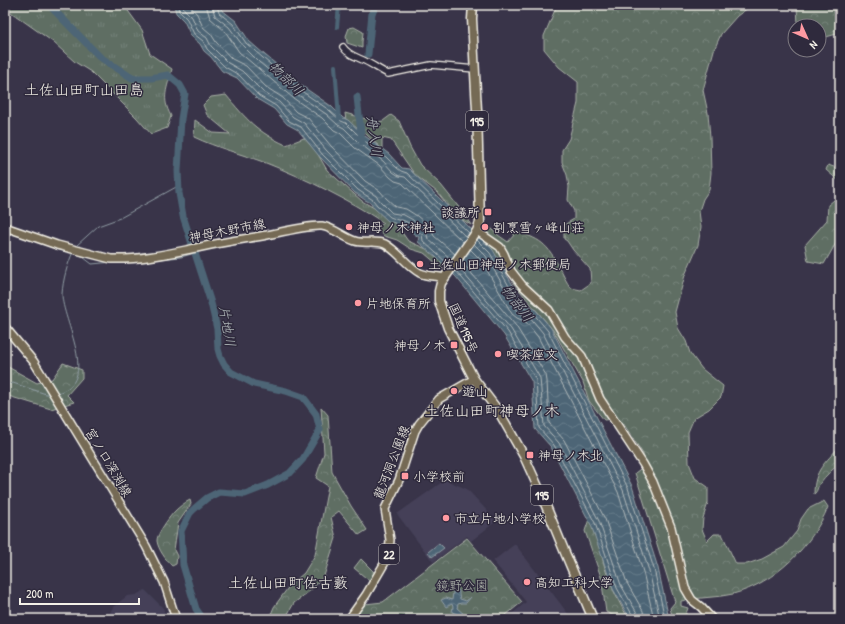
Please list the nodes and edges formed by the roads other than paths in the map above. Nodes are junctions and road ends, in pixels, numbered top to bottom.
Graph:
1 (474, 5) edge
2 (343, 46) dead end
3 (475, 69) junction
4 (5, 227) edge
5 (476, 233) junction
6 (445, 276) junction
7 (5, 327) edge
8 (474, 378) junction
9 (176, 619) edge
10 (349, 619) edge
11 (593, 619) edge
12 (712, 619) edge

1 - 3 highway, 国道195号 / 195
2 - 3 street
3 - 5 highway, 国道195号 / 195
4 - 6 main road, 神母木野市線
5 - 6 highway, 国道195号 / 195
5 - 12 main road
6 - 8 highway, 国道195号 / 195
7 - 9 main road, 宮ノ口深渕線
8 - 10 main road, 龍河洞公園線 / 22
8 - 11 highway, 国道195号 / 195

